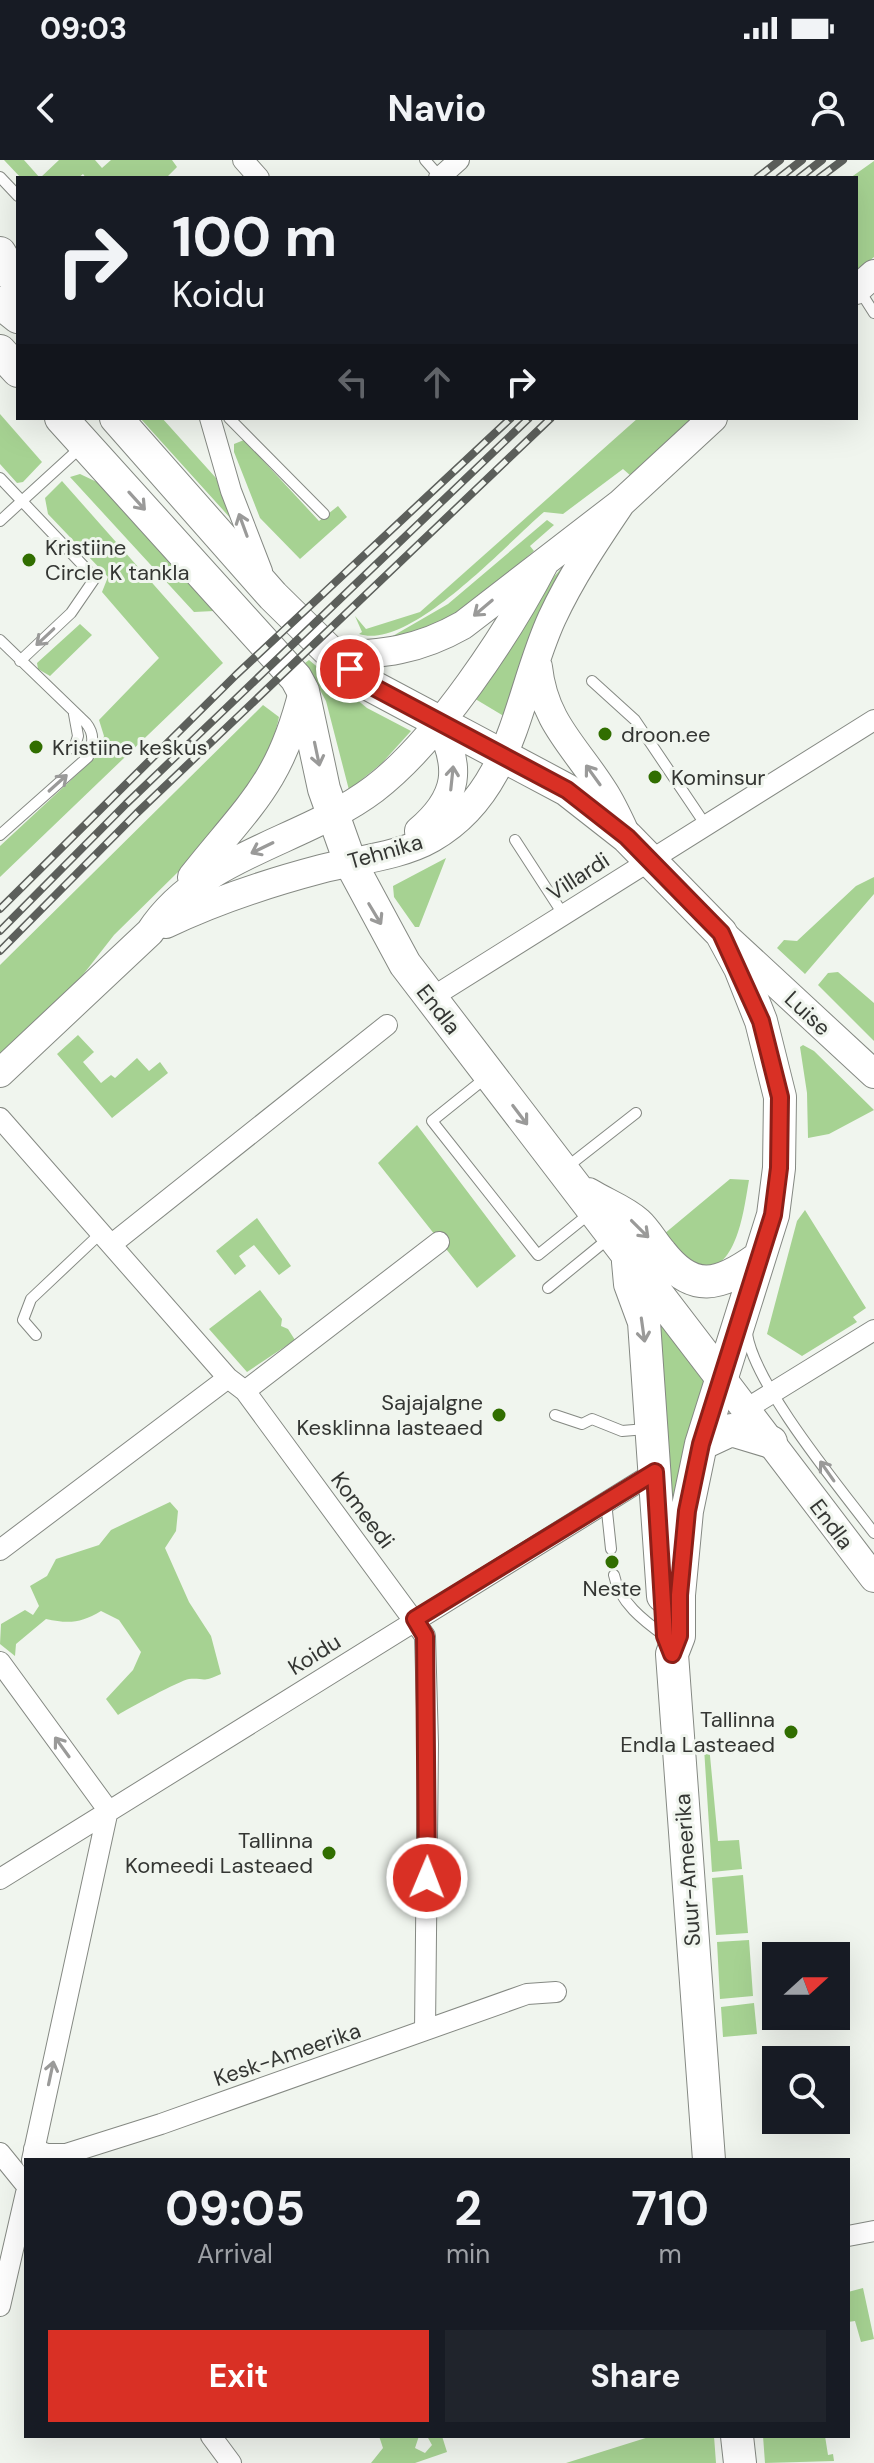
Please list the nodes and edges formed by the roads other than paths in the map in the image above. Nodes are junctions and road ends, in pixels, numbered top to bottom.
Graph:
1 (243, 160) edge
2 (425, 160) edge
3 (459, 160) edge
4 (257, 176) edge
5 (437, 176) edge
6 (441, 176) edge
7 (0, 177) edge
8 (16, 194) edge
9 (0, 253) edge
10 (16, 281) edge
11 (0, 284) edge
12 (863, 284) edge
13 (0, 303) edge
14 (16, 303) edge
15 (874, 313) edge
16 (16, 315) edge
17 (0, 351) edge
18 (16, 369) edge
19 (63, 420) edge
20 (118, 420) edge
21 (211, 420) edge
22 (231, 420) edge
23 (711, 420) edge
24 (85, 444) junction
25 (0, 478) edge
26 (22, 501) junction
27 (621, 503) junction
28 (324, 514) dead end
29 (0, 521) edge
30 (545, 562) junction
31 (273, 596) junction
32 (0, 640) edge
33 (333, 655) junction
34 (20, 661) junction
35 (537, 661) junction
36 (592, 681) dead end
37 (303, 691) junction
38 (74, 714) junction
39 (874, 720) edge
40 (438, 721) junction
41 (74, 749) dead end
42 (504, 757) junction
43 (333, 815) junction
44 (705, 824) junction
45 (0, 835) edge
46 (515, 840) dead end
47 (638, 848) junction
48 (384, 853) junction
49 (350, 862) junction
50 (563, 914) junction
51 (157, 922) junction
52 (721, 933) junction
53 (431, 998) junction
54 (387, 1025) dead end
55 (0, 1073) edge
56 (874, 1074) edge
57 (489, 1075) junction
58 (636, 1113) dead end
59 (0, 1118) edge
60 (594, 1211) junction
61 (107, 1238) junction
62 (439, 1242) dead end
63 (757, 1259) junction
64 (548, 1288) dead end
65 (745, 1299) junction
66 (874, 1330) edge
67 (36, 1335) dead end
68 (721, 1377) junction
69 (228, 1378) junction
70 (245, 1391) junction
71 (773, 1392) junction
72 (746, 1409) junction
73 (555, 1415) dead end
74 (652, 1429) junction
75 (771, 1442) junction
76 (701, 1444) junction
77 (655, 1472) junction
78 (606, 1502) junction
79 (874, 1533) edge
80 (611, 1549) dead end
81 (0, 1550) edge
82 (614, 1575) dead end
83 (874, 1578) edge
84 (415, 1619) junction
85 (669, 1645) junction
86 (0, 1662) edge
87 (108, 1810) junction
88 (0, 1879) edge
89 (556, 1992) dead end
90 (425, 2030) junction
91 (0, 2153) edge
92 (33, 2154) edge
93 (709, 2158) edge
94 (24, 2183) edge
95 (24, 2202) edge
96 (874, 2231) edge
97 (850, 2236) edge
98 (0, 2306) edge
99 (216, 2438) edge
100 (737, 2438) edge
101 (231, 2463) edge
102 (740, 2463) edge

1 - 4 street
2 - 5 lane
3 - 6 street
7 - 8 lane
9 - 10 main road
11 - 14 main road
12 - 15 lane
13 - 16 main road
17 - 18 main road
19 - 24 main road, Endla
20 - 31 main road
31 -> 21 street
22 - 28 lane
23 - 27 main road, Tehnika
24 - 26 lane
24 - 31 main road
24 -> 37 main road, Endla
25 - 26 lane
26 - 29 lane
26 -> 34 lane
27 - 30 main road, Tehnika
27 - 35 main road, Tehnika
30 -> 33 main road
30 - 40 main road, Tehnika
31 - 33 main road
32 - 34 lane
33 - 40 main road
34 - 38 lane
35 - 42 main road, Tehnika
47 -> 35 main road
36 - 44 lane
37 -> 43 main road, Endla
37 - 51 main road
38 - 41 lane
45 -> 38 lane
39 - 44 street, Villardi
40 - 42 main road, Luise
40 - 43 main road, Tehnika
48 -> 40 main road
42 - 47 main road, Luise
42 - 48 main road, Tehnika
43 - 49 main road, Endla
43 -> 51 main road, Tehnika
44 - 47 street, Villardi
46 - 50 lane
47 - 50 street, Villardi
47 - 52 main road, Luise
48 - 49 main road, Tehnika
49 - 51 main road, Tehnika
49 -> 53 main road, Endla
50 - 53 street, Villardi
51 - 55 main road, Tehnika
52 - 56 main road, Luise
52 - 63 main road, Suur-Ameerika
53 - 57 main road, Endla
54 - 61 street
57 -> 60 main road, Endla
57 - 60 lane
58 - 60 lane
59 - 61 street, Komeedi
60 -> 63 main road
60 - 64 lane
60 - 68 main road, Endla
60 -> 74 main road
61 - 67 lane
61 - 69 street, Komeedi
62 - 70 street
63 - 65 main road, Suur-Ameerika
65 - 68 main road, Suur-Ameerika
65 - 71 lane, Endla
66 - 71 street
68 - 72 main road, Endla
68 - 76 main road, Suur-Ameerika
69 - 70 street, Komeedi
69 - 81 street
70 - 84 street, Komeedi
71 - 72 street
79 -> 71 lane, Endla
72 - 75 main road, Endla
73 - 74 lane
74 - 77 main road
75 - 76 main road
75 - 83 main road, Endla
76 - 85 main road, Suur-Ameerika
77 - 78 street, Koidu
77 - 85 main road
78 - 80 lane
78 - 84 street, Koidu
82 - 85 lane
84 - 87 street, Koidu
84 - 90 street, Komeedi
85 - 93 main road, Suur-Ameerika
87 -> 86 street
87 - 88 street, Koidu
92 -> 87 street
89 - 90 street, Kesk-Ameerika
90 - 92 street, Kesk-Ameerika
91 - 94 street
95 - 98 street
96 - 97 street
99 - 101 street
100 - 102 main road

